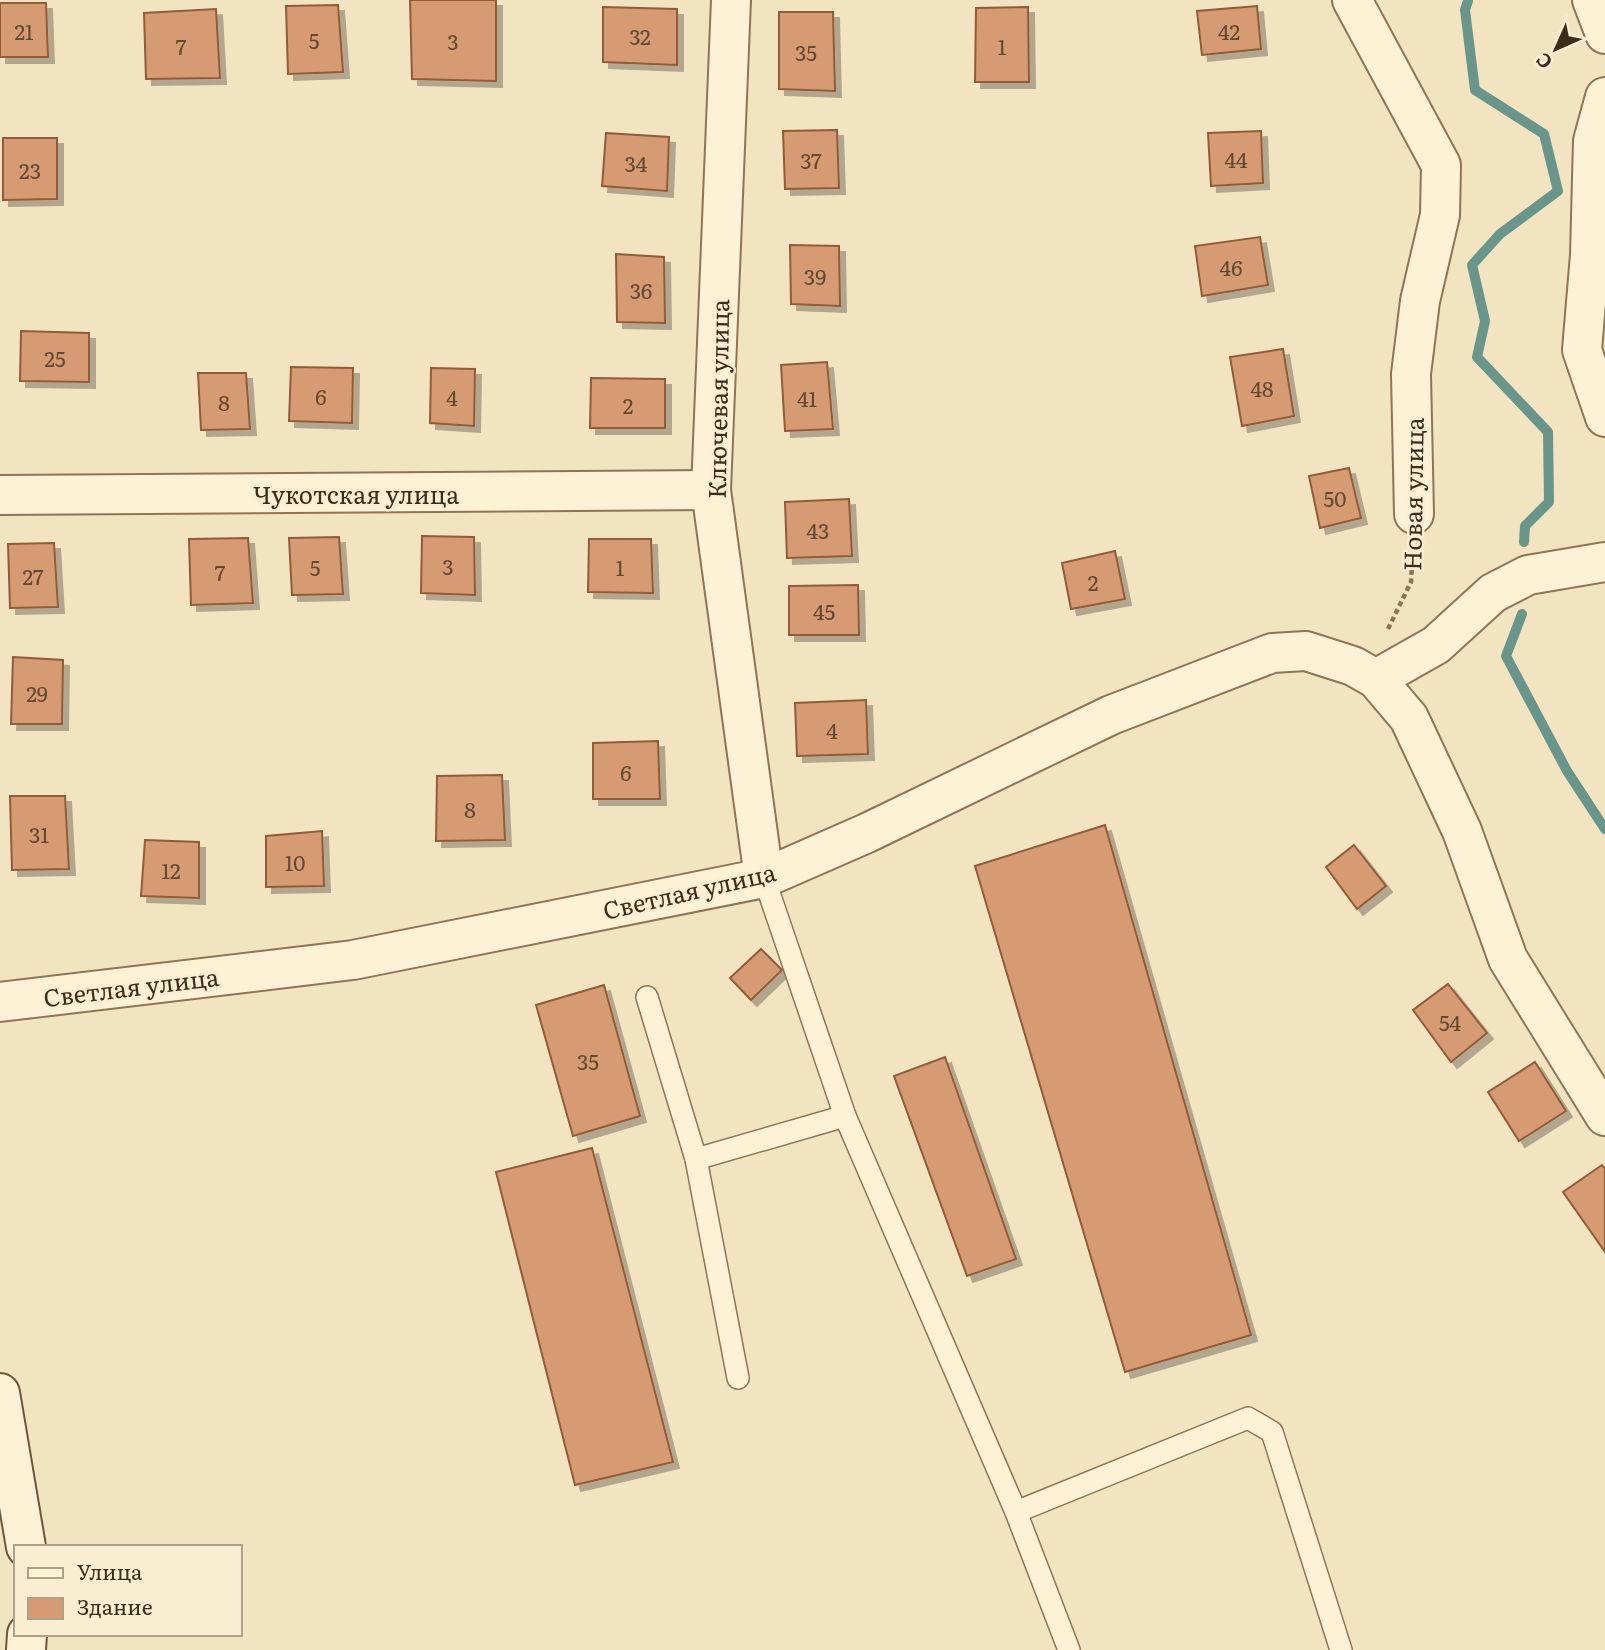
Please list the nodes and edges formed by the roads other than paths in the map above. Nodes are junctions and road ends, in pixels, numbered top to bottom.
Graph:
1 (731, 0) edge
2 (1352, 0) edge
3 (1592, 0) edge
4 (1605, 34) edge
5 (1605, 97) edge
6 (1605, 417) edge
7 (711, 490) junction
8 (0, 495) edge
9 (1414, 513) road end
10 (1605, 562) edge
11 (1376, 679) junction
12 (765, 878) junction
13 (647, 997) dead end
14 (0, 1002) edge
15 (845, 1116) junction
16 (1605, 1116) edge
17 (696, 1159) junction
18 (738, 1378) dead end
19 (1, 1411) edge
20 (1016, 1512) junction
21 (26, 1545) edge
22 (1069, 1650) edge
23 (1341, 1650) edge

1 - 7 street, Ключевая улица
2 - 9 street, Новая улица
3 - 4 street
5 - 6 street
7 - 8 street, Чукотская улица
7 - 12 street, Ключевая улица
10 - 11 street
11 - 12 street, Светлая улица
11 - 16 street
12 - 14 street, Светлая улица
12 - 15 lane
13 - 17 lane
15 - 17 lane
15 - 20 lane
17 - 18 lane
19 - 21 street
20 - 22 lane
20 - 23 lane

